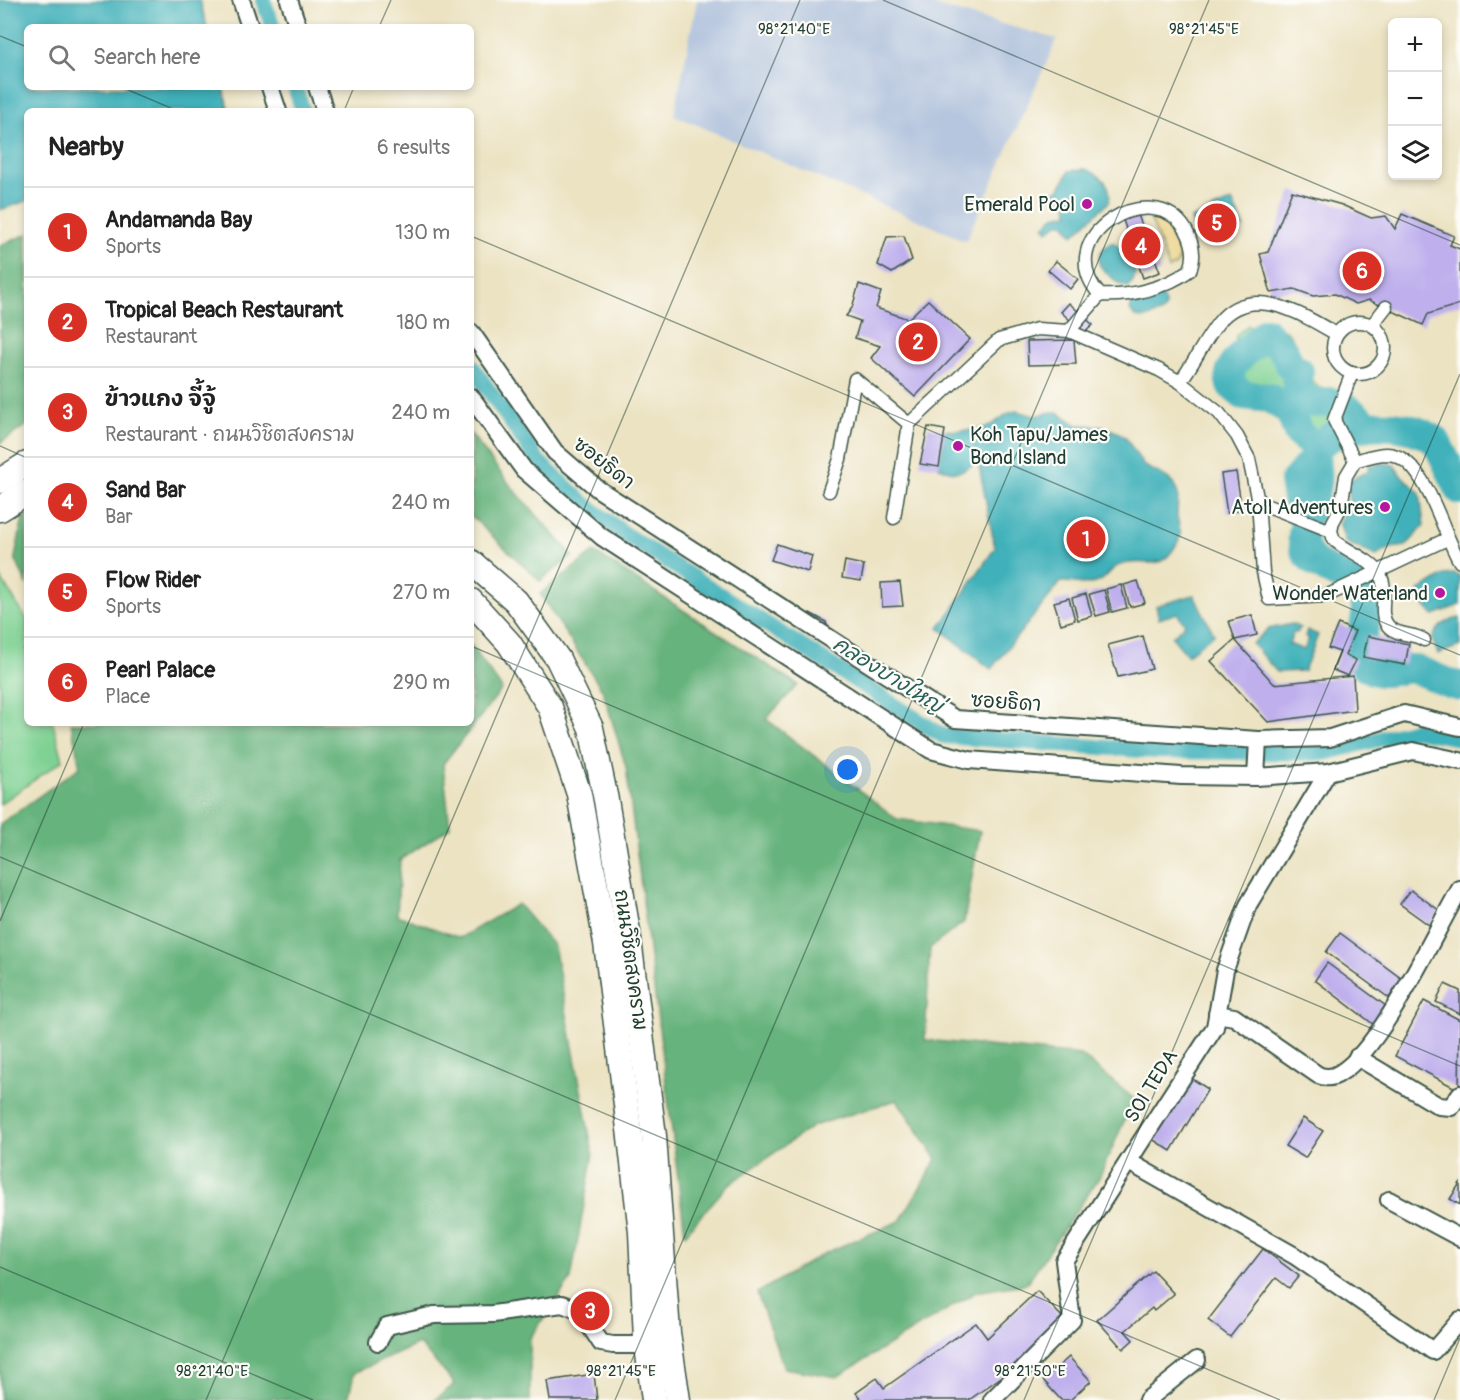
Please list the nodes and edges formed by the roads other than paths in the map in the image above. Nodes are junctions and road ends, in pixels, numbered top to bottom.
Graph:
1 (241, 0) edge
2 (289, 0) edge
3 (249, 24) edge
4 (297, 24) edge
5 (271, 90) edge
6 (318, 90) edge
7 (278, 108) edge
8 (324, 108) edge
9 (1100, 295) junction
10 (1386, 307) dead end
11 (1372, 325) junction
12 (1069, 331) junction
13 (1336, 334) junction
14 (474, 337) edge
15 (1350, 375) junction
16 (1180, 382) junction
17 (474, 401) edge
18 (909, 424) junction
19 (1353, 458) junction
20 (24, 466) edge
21 (0, 481) edge
22 (829, 490) dead end
23 (24, 494) edge
24 (1258, 502) junction
25 (0, 509) edge
26 (894, 518) dead end
27 (1326, 529) junction
28 (1447, 539) junction
29 (1460, 562) edge
30 (474, 565) edge
31 (1374, 574) junction
32 (474, 604) edge
33 (1424, 640) dead end
34 (1460, 727) edge
35 (1258, 740) junction
36 (1460, 761) edge
37 (1328, 771) junction
38 (1256, 777) junction
39 (1460, 889) edge
40 (1217, 1014) junction
41 (1357, 1057) junction
42 (1460, 1094) edge
43 (1129, 1162) junction
44 (1389, 1200) dead end
45 (1460, 1238) edge
46 (1460, 1320) edge
47 (378, 1342) dead end
48 (647, 1345) junction
49 (1197, 1360) dead end
50 (654, 1400) edge
51 (678, 1400) edge
52 (992, 1400) edge
53 (1147, 1400) edge

1 - 3 street
2 - 4 street
5 - 7 street
6 - 8 street
9 - 9 street
9 - 12 street
10 - 11 street
11 - 13 street
11 - 15 street
12 - 16 street
12 - 18 street
13 - 15 street
13 - 16 street
14 - 35 street, ซอยธิดา
15 - 19 street
16 - 24 street
17 - 38 street
18 - 22 street
18 - 26 street
19 - 27 street
19 - 28 street
20 - 21 main road
23 - 25 main road
24 - 27 street
24 - 31 street
27 - 31 street
28 - 29 street
28 - 31 street
30 - 51 main road, ถนนวิชิตสงคราม
31 - 33 street
32 - 48 main road, ถนนวิชิตสงคราม
34 - 35 street, ซอยธิดา
35 - 38 street
36 - 37 street
37 - 38 street
37 - 40 street, SOI TEDA
39 - 41 street
40 - 41 street
40 - 43 street, SOI TEDA
41 - 42 street
43 - 46 street
43 - 52 street, SOI TEDA
44 - 45 street
47 - 48 street
48 - 50 main road, ถนนวิชิตสงคราม
49 - 53 street

